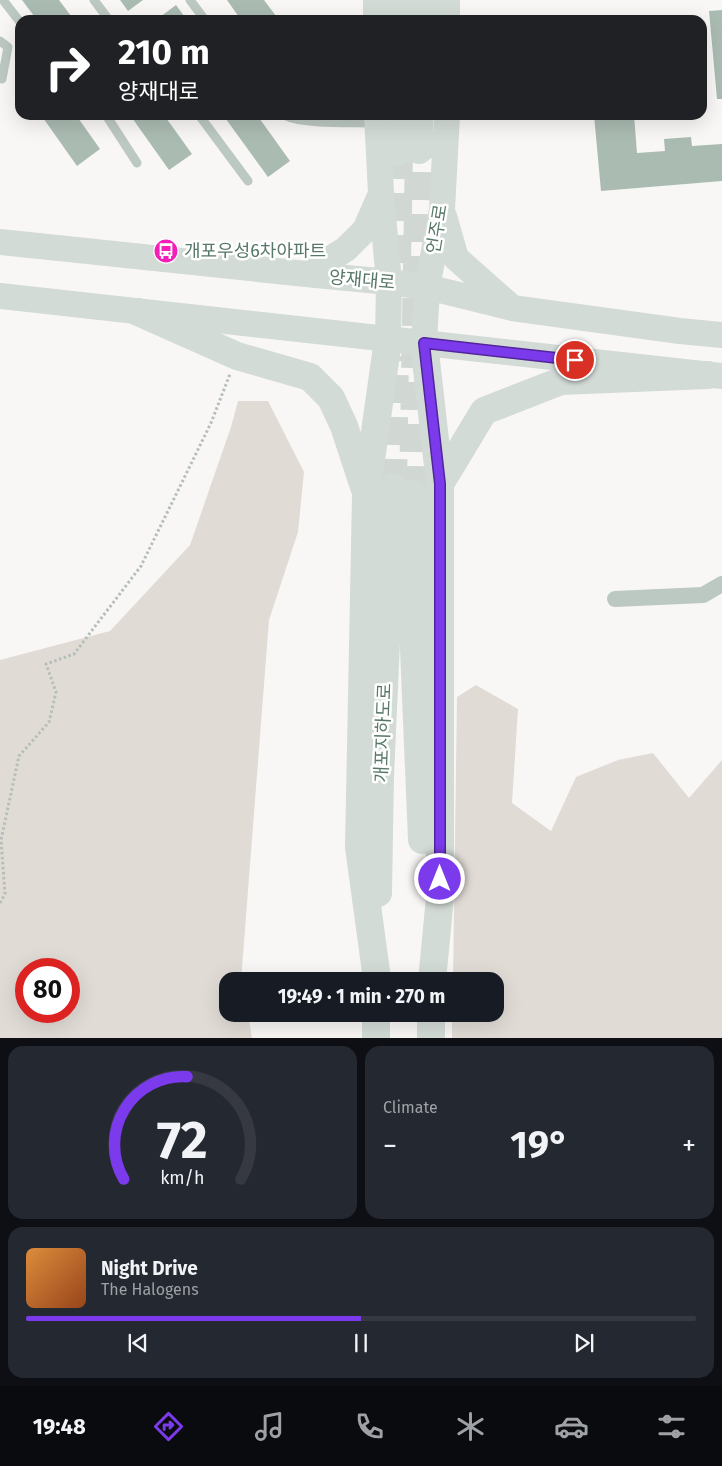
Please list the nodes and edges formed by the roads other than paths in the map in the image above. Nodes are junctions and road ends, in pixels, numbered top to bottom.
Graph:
1 (3, 0) edge
2 (94, 0) edge
3 (190, 0) edge
4 (376, 0) edge
5 (398, 0) edge
6 (421, 0) edge
7 (447, 0) edge
8 (105, 15) edge
9 (201, 15) edge
10 (376, 15) edge
11 (398, 15) edge
12 (421, 15) edge
13 (448, 15) edge
14 (15, 16) edge
15 (0, 40) edge
16 (2, 79) dead end
17 (109, 120) edge
18 (203, 120) edge
19 (304, 120) edge
20 (336, 120) edge
21 (384, 120) edge
22 (386, 120) edge
23 (418, 120) edge
24 (447, 120) edge
25 (137, 163) dead end
26 (248, 181) dead end
27 (381, 193) junction
28 (442, 210) junction
29 (0, 242) edge
30 (306, 274) junction
31 (389, 282) junction
32 (428, 287) junction
33 (0, 296) edge
34 (512, 308) junction
35 (138, 312) junction
36 (722, 335) edge
37 (388, 340) junction
38 (424, 343) junction
39 (715, 376) edge
40 (440, 484) junction
41 (366, 495) junction
42 (722, 584) edge
43 (616, 599) dead end
44 (376, 972) edge
45 (377, 972) edge
46 (430, 972) edge
47 (432, 972) edge
48 (376, 1022) edge
49 (431, 1022) edge
50 (376, 1038) edge
51 (431, 1038) edge

1 - 14 lane
2 - 8 lane
3 - 9 lane
4 - 10 main road
5 - 11 highway
6 - 12 highway
7 - 13 main road
15 - 16 lane
17 - 25 lane
18 - 26 lane
19 - 20 lane
21 - 27 main road
22 - 23 highway
24 - 28 main road, 언주로
27 - 30 main road
27 - 31 main road
28 - 32 main road, 언주로
28 - 34 main road
29 - 30 main road, 양재대로
30 - 31 main road, 양재대로
31 - 32 main road, 양재대로
31 - 37 main road
32 - 34 main road, 양재대로
32 - 38 main road, 언주로
33 - 35 main road
34 - 36 main road, 양재대로
35 - 37 main road
35 - 41 highway
37 - 38 main road
37 - 41 highway
38 - 39 main road
38 - 40 highway
39 - 40 highway
40 - 47 highway
41 - 44 highway
42 - 43 street
45 - 46 highway, 개포지하도로
48 - 50 highway
49 - 51 highway

